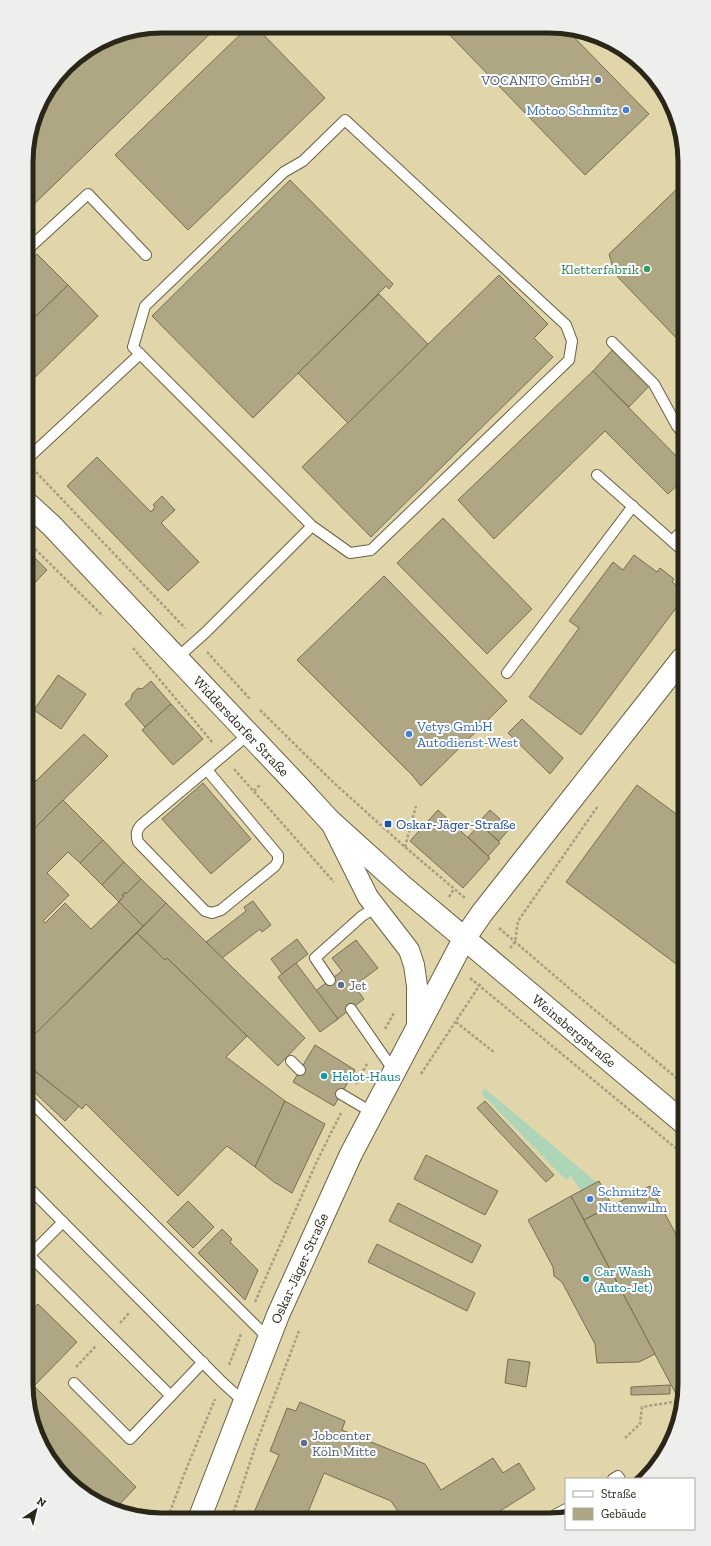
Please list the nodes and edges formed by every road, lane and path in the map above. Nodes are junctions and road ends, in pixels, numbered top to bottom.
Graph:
1 (33, 244) edge
2 (146, 255) dead end
3 (612, 342) dead end
4 (140, 354) junction
5 (678, 427) edge
6 (33, 459) edge
7 (33, 467) edge
8 (597, 475) dead end
9 (633, 506) junction
10 (33, 509) edge
11 (312, 526) junction
12 (678, 535) edge
13 (672, 541) junction
14 (678, 546) edge
15 (197, 640) junction
16 (177, 658) junction
17 (678, 664) edge
18 (507, 673) dead end
19 (252, 701) dead end
20 (256, 706) dead end
21 (249, 734) junction
22 (207, 770) junction
23 (260, 785) dead end
24 (254, 791) dead end
25 (599, 805) dead end
26 (416, 806) dead end
27 (369, 807) dead end
28 (365, 811) junction
29 (330, 821) junction
30 (401, 836) dead end
31 (398, 840) junction
32 (405, 847) junction
33 (454, 889) junction
34 (451, 894) dead end
35 (376, 908) junction
36 (482, 912) junction
37 (464, 939) junction
38 (514, 942) junction
39 (451, 965) junction
40 (497, 965) junction
41 (330, 980) dead end
42 (480, 984) junction
43 (351, 1009) dead end
44 (395, 1012) dead end
45 (456, 1022) junction
46 (417, 1028) junction
47 (376, 1046) junction
48 (495, 1053) dead end
49 (291, 1061) dead end
50 (300, 1070) dead end
51 (394, 1071) junction
52 (418, 1078) dead end
53 (678, 1079) edge
54 (344, 1097) junction
55 (33, 1104) edge
56 (372, 1113) junction
57 (678, 1118) edge
58 (678, 1150) edge
59 (33, 1192) edge
60 (63, 1222) junction
61 (33, 1252) edge
62 (33, 1258) edge
63 (248, 1317) junction
64 (300, 1326) dead end
65 (268, 1338) junction
66 (203, 1362) junction
67 (222, 1382) junction
68 (74, 1384) dead end
69 (171, 1396) junction
70 (244, 1401) junction
71 (677, 1401) edge
72 (625, 1438) dead end
73 (170, 1513) edge
74 (202, 1513) edge
75 (233, 1513) edge

1 - 2 lane
3 - 5 lane
4 - 6 lane
4 - 11 lane
4 - 11 lane
7 - 15 path
8 - 9 lane
9 - 13 lane
9 - 18 lane
10 - 16 street, Widdersdorfer Straße
11 - 15 lane
12 - 13 lane
13 - 14 lane
15 - 16 lane
15 - 19 path
16 - 21 street, Widdersdorfer Straße
17 - 36 street, Oskar-Jäger-Straße
20 - 28 path
21 - 22 lane
21 - 29 street, Widdersdorfer Straße
22 - 22 lane
23 - 24 path
25 - 38 path
26 - 32 path
27 - 28 path
28 - 31 path
29 - 35 street, Oskar-Jäger-Straße
29 - 37 street, Widdersdorfer Straße
30 - 31 path
31 - 32 path
32 - 33 path
33 - 34 path
33 - 36 path
35 - 41 lane
35 - 46 street, Oskar-Jäger-Straße
36 - 37 street, Oskar-Jäger-Straße
36 - 38 path
37 - 39 street, Oskar-Jäger-Straße
37 - 40 street, Weinsbergstraße
38 - 40 path
38 - 53 path
39 - 42 path
39 - 46 street, Oskar-Jäger-Straße
40 - 42 path
40 - 57 street, Weinsbergstraße
42 - 45 path
42 - 58 path
43 - 47 lane
44 - 47 path
45 - 48 path
45 - 52 path
46 - 51 street, Oskar-Jäger-Straße
47 - 51 lane
47 - 54 path
49 - 50 lane
51 - 56 street, Oskar-Jäger-Straße
54 - 56 lane
54 - 63 path
55 - 63 lane
56 - 65 street, Oskar-Jäger-Straße
59 - 60 lane
60 - 61 lane
60 - 66 lane
62 - 69 lane
63 - 65 lane
63 - 67 path
64 - 75 path
65 - 70 street, Oskar-Jäger-Straße
66 - 67 lane
66 - 69 lane
67 - 70 lane
67 - 73 path
68 - 69 lane
70 - 74 street, Oskar-Jäger-Straße
71 - 72 path

